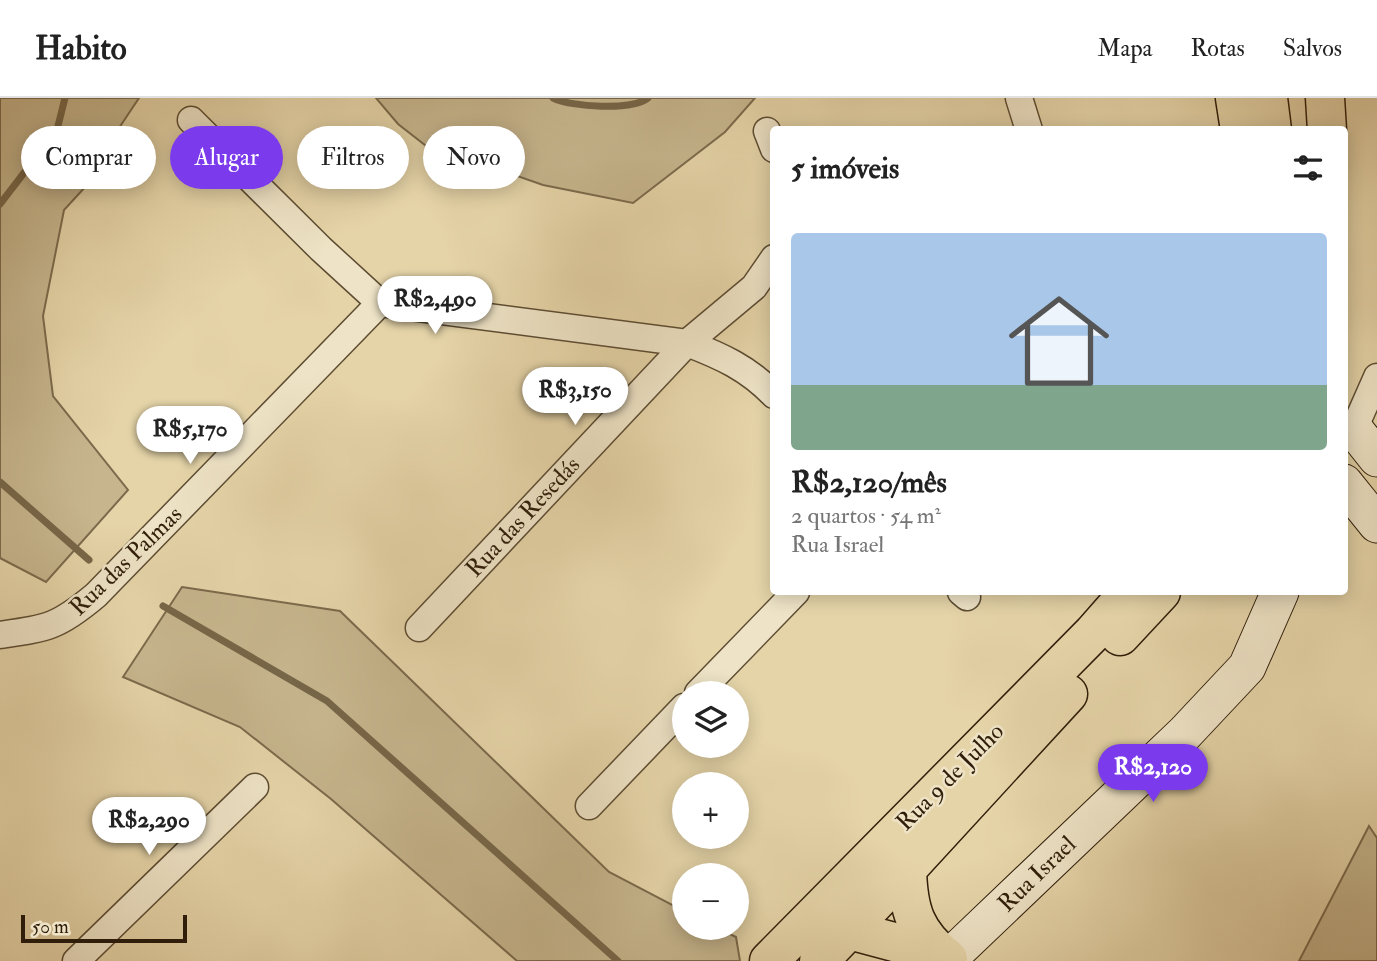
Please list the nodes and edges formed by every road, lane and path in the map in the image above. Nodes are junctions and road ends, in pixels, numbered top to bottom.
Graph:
1 (1019, 98) edge
2 (1235, 98) edge
3 (1268, 98) edge
4 (1325, 98) edge
5 (191, 120) dead end
6 (1029, 126) edge
7 (1239, 126) edge
8 (1272, 126) edge
9 (1327, 126) edge
10 (770, 264) edge
11 (380, 303) junction
12 (687, 343) junction
13 (1377, 377) edge
14 (770, 391) edge
15 (1349, 442) edge
16 (1377, 458) edge
17 (1348, 488) edge
18 (1377, 524) edge
19 (793, 595) edge
20 (1126, 595) edge
21 (1158, 595) edge
22 (1279, 595) edge
23 (419, 628) dead end
24 (0, 635) edge
25 (710, 681) edge
26 (672, 720) edge
27 (255, 787) dead end
28 (589, 806) dead end
29 (907, 869) junction
30 (849, 930) junction
31 (940, 960) edge
32 (76, 961) edge
33 (769, 961) edge
34 (819, 961) edge

1 - 6 street
2 - 7 main road
3 - 8 main road
4 - 9 main road
5 - 11 street
10 - 12 street, Rua das Resedás
11 - 12 street
11 - 24 street, Rua das Palmas
12 - 14 street
12 - 23 street, Rua das Resedás
13 - 15 street
15 - 16 street
17 - 18 street
19 - 25 street
20 - 33 main road, Rua 9 de Julho
21 - 29 main road, Rua 9 de Julho
22 - 31 street, Rua Israel
26 - 28 street
27 - 32 street
29 - 30 main road, Rua 9 de Julho
29 - 31 main road
30 - 31 main road
30 - 34 main road, Rua 9 de Julho

